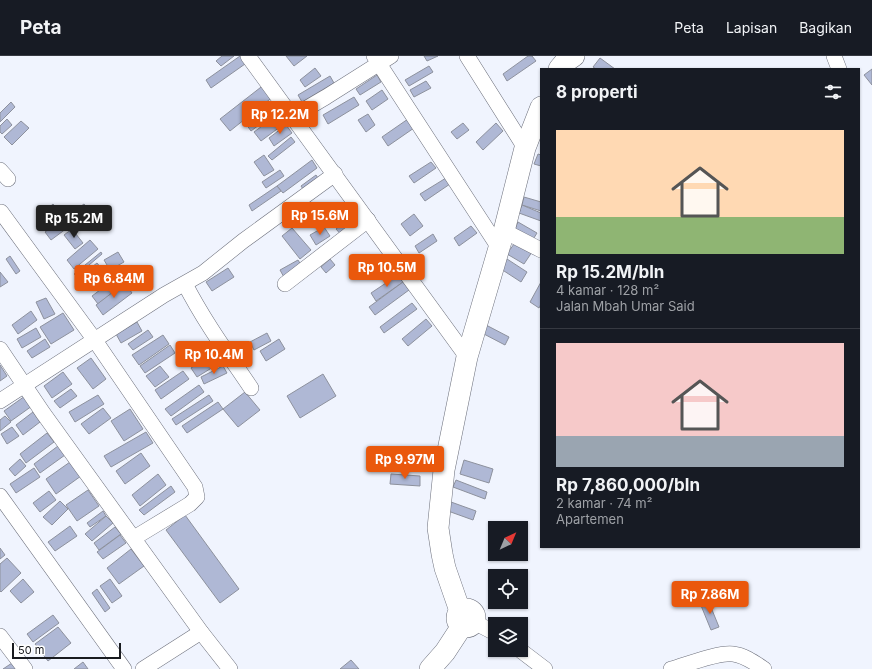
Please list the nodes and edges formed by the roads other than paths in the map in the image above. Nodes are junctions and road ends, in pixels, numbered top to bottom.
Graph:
1 (248, 56) edge
2 (467, 56) edge
3 (574, 56) edge
4 (834, 56) edge
5 (381, 58) edge
6 (560, 68) edge
7 (839, 68) edge
8 (540, 110) edge
9 (292, 117) junction
10 (532, 138) edge
11 (335, 174) junction
12 (2, 212) dead end
13 (368, 220) junction
14 (501, 240) junction
15 (540, 250) edge
16 (185, 284) junction
17 (285, 284) dead end
18 (94, 339) junction
19 (0, 349) edge
20 (467, 358) junction
21 (25, 384) junction
22 (252, 388) dead end
23 (0, 401) edge
24 (0, 496) edge
25 (134, 538) junction
26 (465, 620) junction
27 (488, 630) edge
28 (201, 632) junction
29 (0, 636) edge
30 (527, 657) edge
31 (537, 667) edge
32 (25, 669) edge
33 (124, 669) edge
34 (143, 669) edge
35 (230, 669) edge
36 (430, 669) edge
37 (671, 669) edge
38 (764, 669) edge

1 - 9 street
2 - 10 street
3 - 6 main road
4 - 7 street
5 - 9 street
5 - 14 street
8 - 10 main road
9 - 11 street
10 - 14 main road
11 - 13 street
11 - 16 street
12 - 18 street
13 - 17 street
13 - 20 street
14 - 15 street
14 - 20 main road
16 - 18 street
16 - 22 street
18 - 21 street
18 - 25 street
19 - 21 street
20 - 26 main road
21 - 23 street
21 - 25 street
24 - 33 street
25 - 28 street
26 - 27 street
26 - 36 main road
28 - 34 street
28 - 35 street
29 - 32 street
30 - 31 street
37 - 38 street

